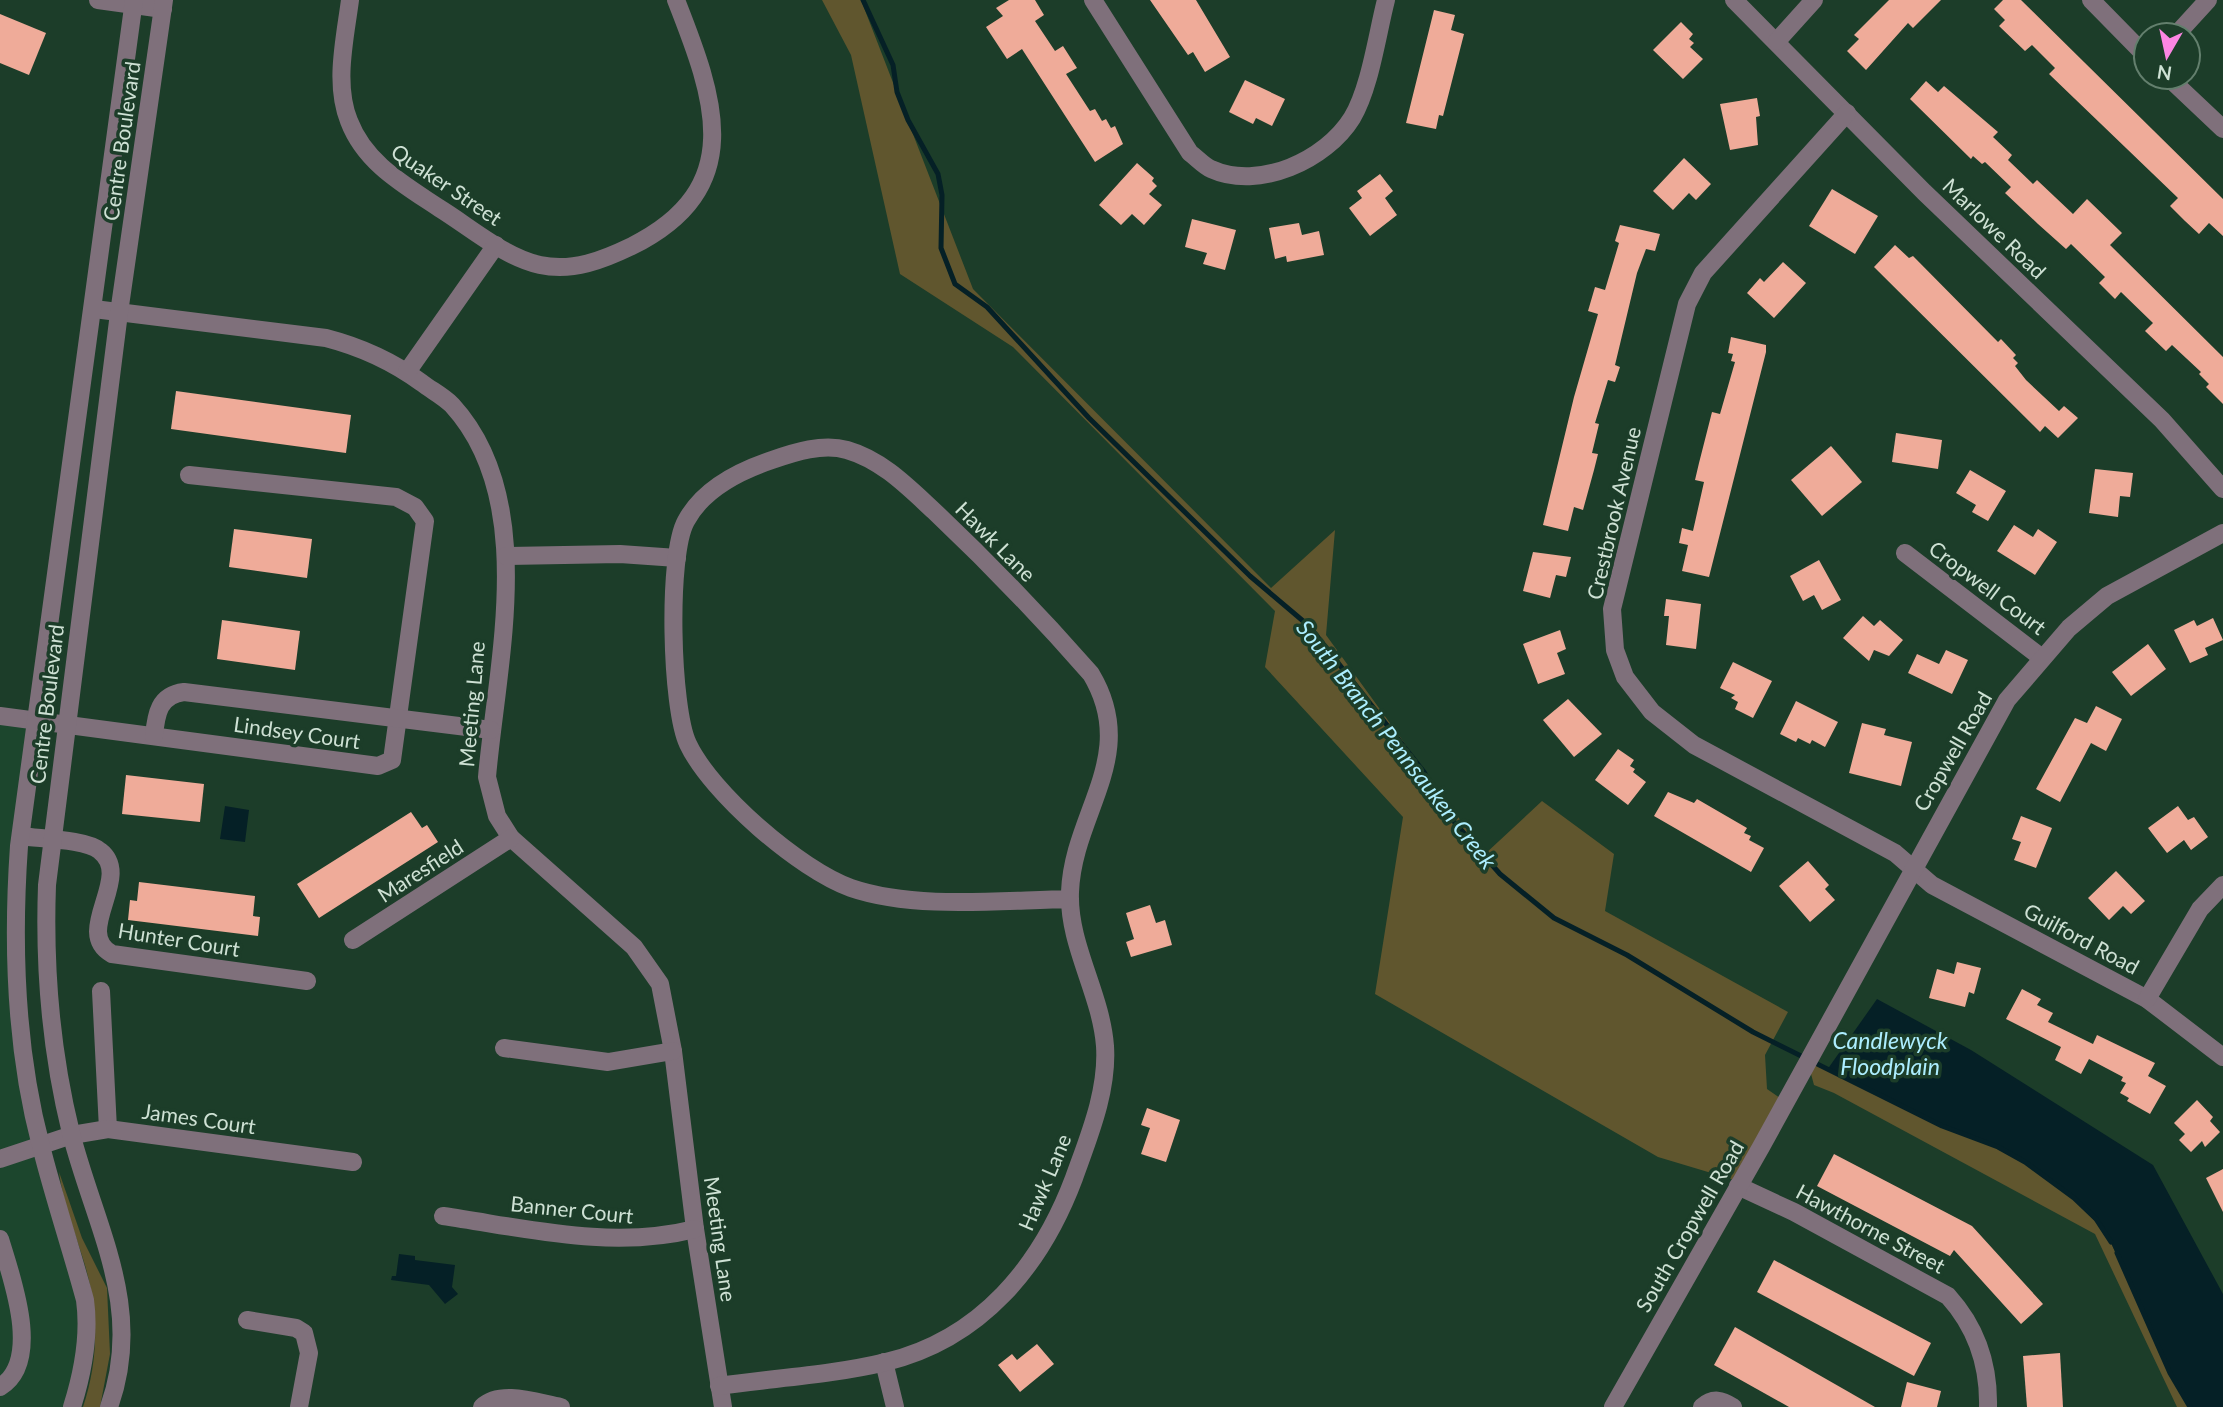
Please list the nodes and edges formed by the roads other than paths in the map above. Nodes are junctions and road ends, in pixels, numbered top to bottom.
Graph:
1 (98, 0) edge
2 (350, 0) edge
3 (676, 0) edge
4 (1093, 0) edge
5 (1386, 0) edge
6 (1734, 0) edge
7 (1814, 0) edge
8 (2091, 0) edge
9 (2208, 0) edge
10 (134, 3) edge
11 (164, 5) edge
12 (2189, 21) edge
13 (1777, 41) junction
14 (2132, 42) edge
15 (2183, 91) edge
16 (1847, 113) junction
17 (2223, 129) edge
18 (496, 245) junction
19 (94, 309) junction
20 (118, 313) junction
21 (407, 372) junction
22 (189, 475) dead end
23 (2223, 489) edge
24 (2223, 534) edge
25 (1905, 554) dead end
26 (506, 556) junction
27 (677, 558) junction
28 (2042, 658) junction
29 (0, 716) edge
30 (399, 720) junction
31 (38, 721) junction
32 (66, 724) junction
33 (491, 730) junction
34 (154, 736) junction
35 (20, 836) junction
36 (511, 838) junction
37 (53, 840) junction
38 (1913, 869) junction
39 (2223, 885) edge
40 (1070, 899) junction
41 (353, 940) dead end
42 (307, 981) dead end
43 (101, 992) dead end
44 (2147, 999) junction
45 (505, 1048) dead end
46 (673, 1051) junction
47 (2223, 1058) edge
48 (1805, 1068) joint
49 (108, 1129) junction
50 (72, 1135) junction
51 (40, 1146) junction
52 (0, 1159) edge
53 (353, 1162) dead end
54 (1738, 1186) junction
55 (443, 1216) dead end
56 (695, 1230) junction
57 (0, 1239) edge
58 (247, 1320) dead end
59 (884, 1363) junction
60 (719, 1386) junction
61 (0, 1387) edge
62 (72, 1407) edge
63 (110, 1407) edge
64 (299, 1407) edge
65 (482, 1407) edge
66 (562, 1407) edge
67 (723, 1407) edge
68 (895, 1407) edge
69 (1613, 1407) edge
70 (1702, 1407) edge
71 (1733, 1407) edge
72 (1988, 1407) edge

1 - 10 street
2 - 18 street, Quaker Street
3 - 18 street, Quaker Street
4 - 5 street
6 - 13 street, Marlowe Road
7 - 13 street
8 - 14 street
9 - 12 street
10 - 11 street
10 - 19 street, Centre Boulevard
11 - 20 street, Centre Boulevard
13 - 16 street, Marlowe Road
15 - 17 street
16 - 23 street, Marlowe Road
16 - 38 street, Crestbrook Avenue
18 - 21 street, Quaker Street
19 - 20 street, Meeting Lane
19 - 31 street, Centre Boulevard
20 - 21 street, Meeting Lane
20 - 32 street, Centre Boulevard
21 - 26 street, Meeting Lane
22 - 30 street
24 - 28 street, Cropwell Road
25 - 28 street, Cropwell Court
26 - 27 street
26 - 33 street, Meeting Lane
27 - 40 street, Hawk Lane
27 - 40 street, Hawk Lane
28 - 38 street, Cropwell Road
29 - 31 street, Lindsey Court
30 - 33 street, Lindsey Court
30 - 34 street, Lindsey Court
30 - 34 street, Lindsey Court
31 - 32 street, Lindsey Court
31 - 35 street, Centre Boulevard
32 - 34 street, Lindsey Court
32 - 37 street, Centre Boulevard
33 - 36 street, Meeting Lane
35 - 37 street, Hunter Court
35 - 51 street, Centre Boulevard
36 - 41 street, Maresfield
36 - 46 street, Meeting Lane
37 - 42 street, Hunter Court
37 - 50 street, Centre Boulevard
38 - 44 street, Guilford Road
38 - 48 street, Cropwell Road
39 - 44 street
40 - 59 street, Hawk Lane
43 - 49 street
44 - 47 street, Guilford Road
45 - 46 street
46 - 56 street, Meeting Lane
48 - 54 street, South Cropwell Road
49 - 50 street, James Court
49 - 53 street, James Court
50 - 51 street, James Court
50 - 63 street, Centre Boulevard
51 - 52 street, James Court
51 - 62 street, Centre Boulevard
54 - 69 street, South Cropwell Road
54 - 72 street, Hawthorne Street
55 - 56 street, Banner Court
56 - 60 street, Meeting Lane
57 - 61 street
58 - 64 street
59 - 60 street, Hawk Lane
59 - 68 street
60 - 67 street, Meeting Lane
65 - 66 street
70 - 71 street

